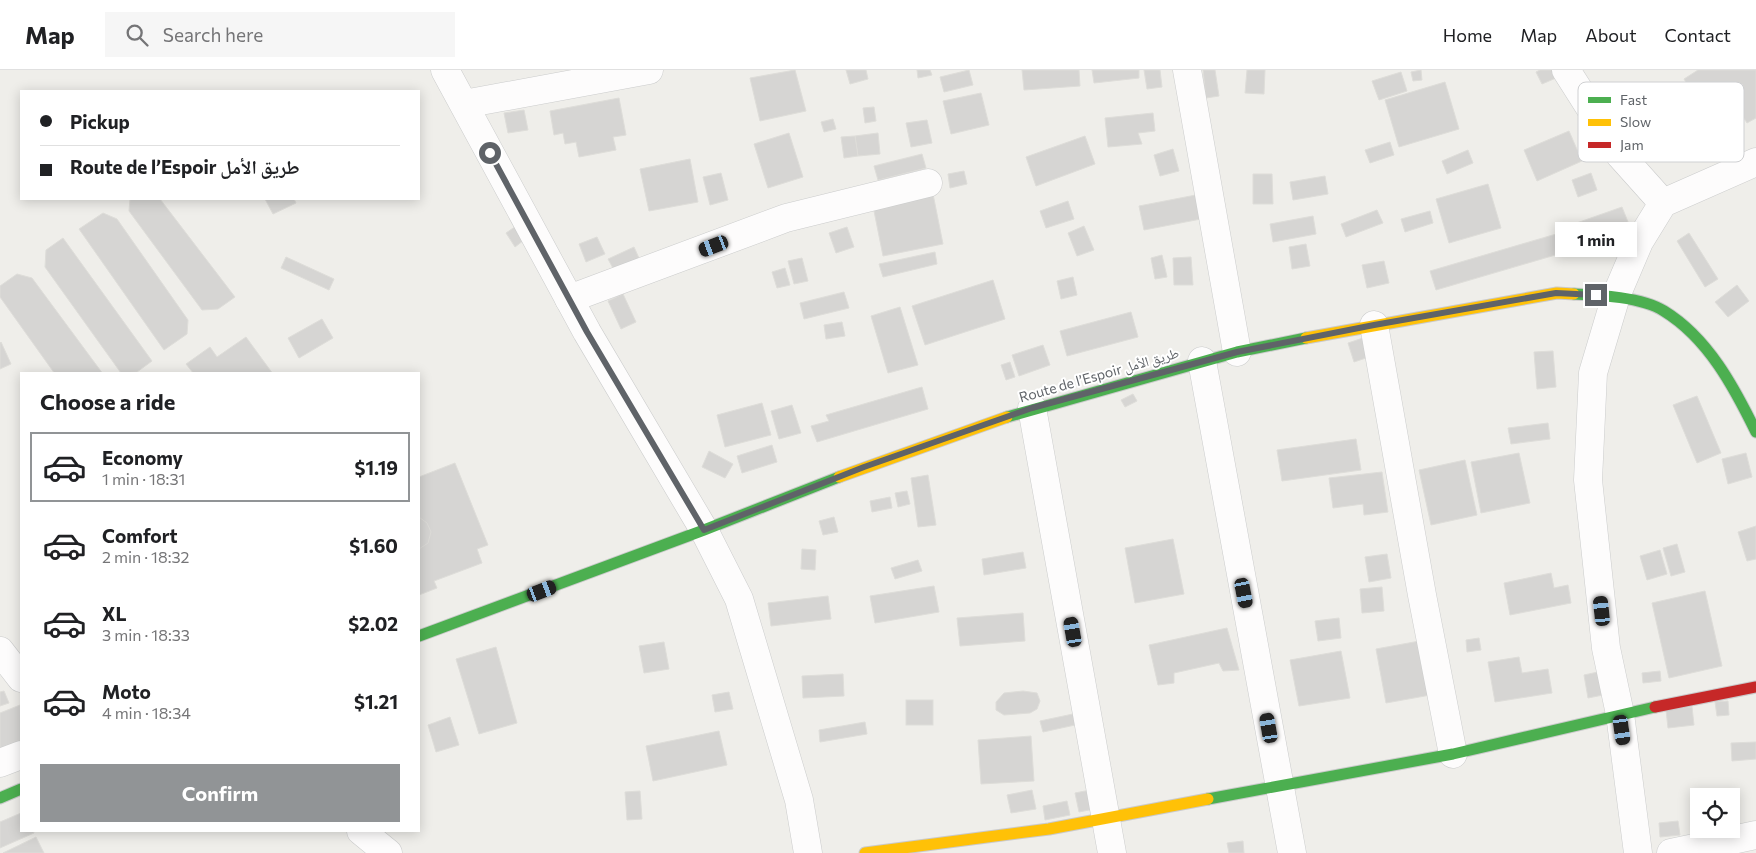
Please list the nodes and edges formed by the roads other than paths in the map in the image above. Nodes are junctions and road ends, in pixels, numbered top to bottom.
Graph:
1 (444, 70) edge
2 (649, 70) edge
3 (1187, 70) edge
4 (1566, 70) edge
5 (1578, 89) edge
6 (464, 104) junction
7 (1626, 162) edge
8 (1756, 162) edge
9 (928, 184) dead end
10 (1663, 203) junction
11 (1616, 296) junction
12 (569, 299) junction
13 (1374, 325) junction
14 (1237, 352) junction
15 (1202, 361) junction
16 (1032, 408) junction
17 (1756, 432) edge
18 (704, 530) junction
19 (420, 636) edge
20 (0, 651) edge
21 (13, 672) edge
22 (1756, 687) edge
23 (1620, 714) junction
24 (1453, 754) junction
25 (20, 755) edge
26 (0, 764) edge
27 (1280, 786) junction
28 (20, 789) edge
29 (0, 798) edge
30 (1106, 818) junction
31 (361, 832) edge
32 (1756, 835) edge
33 (388, 853) edge
34 (808, 853) edge
35 (865, 853) edge
36 (1112, 853) edge
37 (1292, 853) edge
38 (1638, 853) edge
39 (1671, 853) edge

1 - 6 street
2 - 6 street
3 - 14 street
4 - 5 street
6 - 12 street
7 - 10 street
8 - 10 street
9 - 12 street
10 - 11 street
11 - 13 main road, Route de l’Espoir طريق الأمل
11 - 17 main road, Route de l’Espoir طريق الأمل
11 - 23 street
12 - 18 street
13 - 14 main road, Route de l’Espoir طريق الأمل
13 - 24 street
14 - 15 main road, Route de l’Espoir طريق الأمل
15 - 16 main road, Route de l’Espoir طريق الأمل
15 - 27 street
16 - 18 main road, Route de l’Espoir طريق الأمل
16 - 30 street
18 - 19 main road, Route de l’Espoir طريق الأمل
18 - 34 street
20 - 21 street
22 - 23 main road
23 - 24 main road
23 - 38 street
24 - 27 main road
25 - 26 street
27 - 30 main road
27 - 37 street
28 - 29 main road
30 - 35 main road
30 - 36 street
31 - 33 street
32 - 39 street

